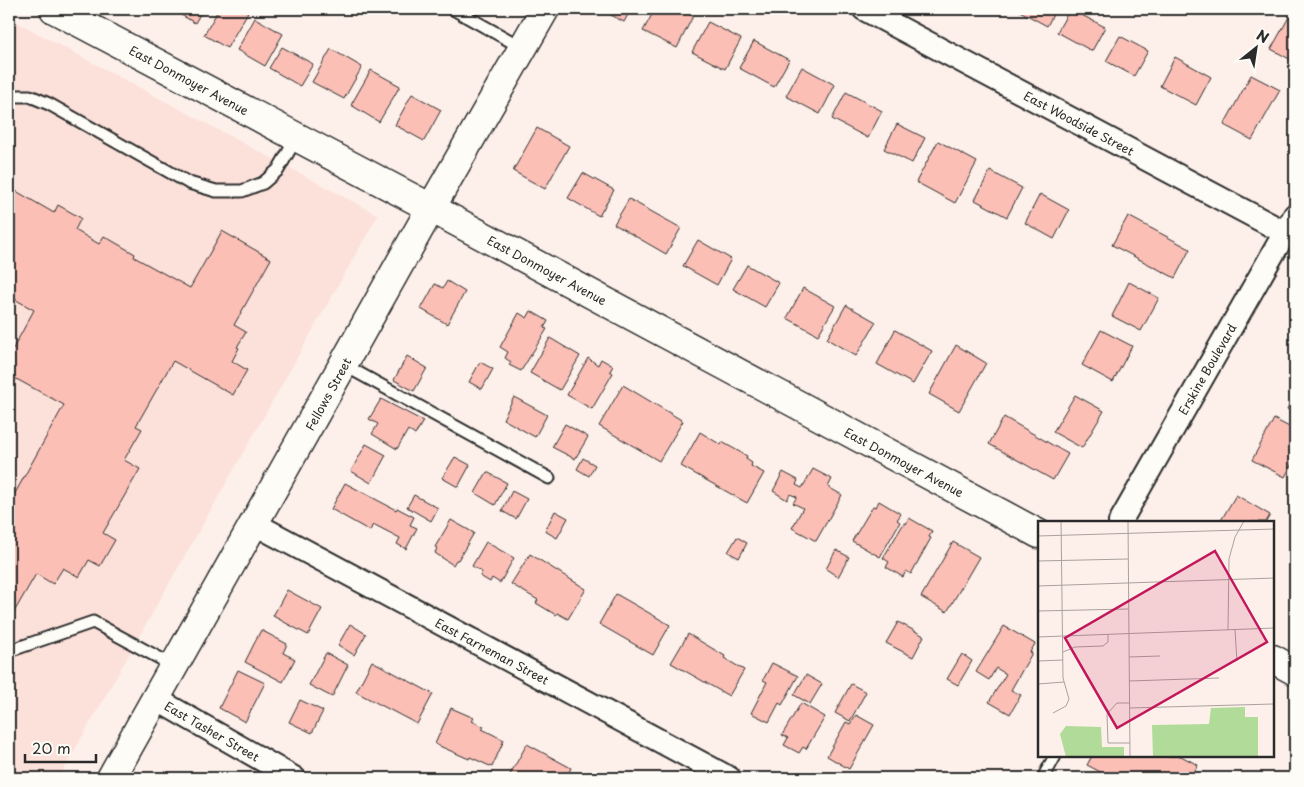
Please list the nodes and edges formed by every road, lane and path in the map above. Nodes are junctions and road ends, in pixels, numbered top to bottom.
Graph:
1 (54, 9) edge
2 (452, 9) edge
3 (545, 9) edge
4 (864, 9) edge
5 (523, 48) junction
6 (9, 96) edge
7 (297, 137) junction
8 (431, 208) junction
9 (1292, 229) edge
10 (344, 366) junction
11 (549, 478) dead end
12 (1121, 521) edge
13 (254, 524) junction
14 (1038, 533) edge
15 (9, 650) edge
16 (1274, 660) edge
17 (174, 666) junction
18 (1295, 670) edge
19 (156, 699) junction
20 (1054, 757) edge
21 (111, 778) edge
22 (294, 778) edge
23 (729, 778) edge
24 (1043, 778) edge

1 - 7 street, East Donmoyer Avenue
2 - 5 lane
3 - 5 street, Fellows Street
4 - 9 street, East Woodside Street
5 - 8 street, Fellows Street
6 - 7 lane
7 - 8 street, East Donmoyer Avenue
8 - 10 street, Fellows Street
8 - 14 street, East Donmoyer Avenue
9 - 12 street, Erskine Boulevard
10 - 11 lane
10 - 13 street, Fellows Street
13 - 17 street, Fellows Street
13 - 23 street, East Farneman Street
15 - 17 lane
16 - 18 street
17 - 19 street, Fellows Street
19 - 21 street, Fellows Street
19 - 22 street, East Tasher Street
20 - 24 lane

